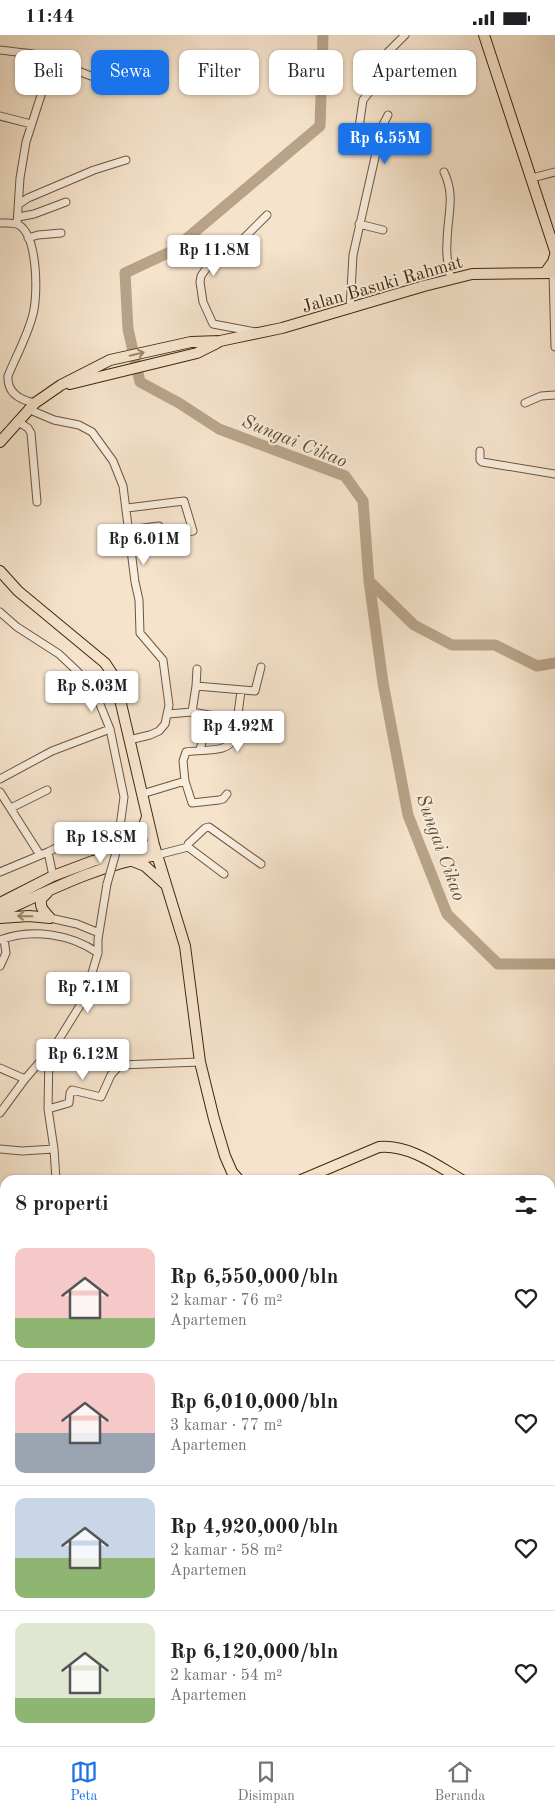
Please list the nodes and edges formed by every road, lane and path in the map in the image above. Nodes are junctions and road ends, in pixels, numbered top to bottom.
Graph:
1 (405, 35) edge
2 (484, 35) edge
3 (0, 50) edge
4 (15, 52) edge
5 (81, 72) edge
6 (91, 76) dead end
7 (42, 95) edge
8 (388, 115) dead end
9 (0, 116) edge
10 (31, 124) junction
11 (375, 140) junction
12 (126, 160) dead end
13 (444, 172) dead end
14 (555, 172) edge
15 (532, 178) junction
16 (66, 202) dead end
17 (18, 204) junction
18 (267, 215) dead end
19 (17, 220) junction
20 (0, 223) edge
21 (359, 224) junction
22 (383, 230) dead end
23 (61, 233) dead end
24 (28, 239) junction
25 (555, 253) edge
26 (551, 273) edge
27 (451, 279) junction
28 (350, 309) junction
29 (259, 332) junction
30 (220, 341) junction
31 (555, 347) edge
32 (61, 385) junction
33 (555, 395) edge
34 (20, 399) junction
35 (525, 403) dead end
36 (26, 412) junction
37 (0, 442) edge
38 (480, 451) dead end
39 (555, 474) edge
40 (37, 502) dead end
41 (127, 508) junction
42 (129, 530) junction
43 (0, 571) edge
44 (0, 612) edge
45 (261, 667) dead end
46 (197, 669) dead end
47 (196, 686) junction
48 (241, 691) junction
49 (192, 712) junction
50 (168, 714) junction
51 (210, 717) junction
52 (237, 720) junction
53 (110, 729) junction
54 (129, 740) junction
55 (200, 749) junction
56 (0, 779) edge
57 (185, 781) junction
58 (47, 790) dead end
59 (0, 792) edge
60 (142, 794) junction
61 (227, 794) dead end
62 (11, 808) junction
63 (147, 816) junction
64 (96, 841) dead end
65 (188, 847) junction
66 (156, 850) junction
67 (44, 853) junction
68 (128, 856) junction
69 (261, 864) dead end
70 (0, 872) edge
71 (224, 874) dead end
72 (53, 876) junction
73 (167, 887) junction
74 (54, 888) junction
75 (0, 903) edge
76 (0, 913) edge
77 (0, 918) edge
78 (50, 918) junction
79 (99, 933) junction
80 (2, 939) edge
81 (98, 953) junction
82 (0, 966) edge
83 (49, 1051) junction
84 (200, 1062) junction
85 (0, 1067) edge
86 (25, 1079) junction
87 (48, 1109) junction
88 (0, 1113) edge
89 (0, 1149) edge
90 (54, 1149) junction
91 (56, 1175) edge
92 (233, 1175) edge
93 (315, 1175) edge
94 (452, 1175) edge

1 - 11 street
2 - 15 highway
3 - 4 street
5 - 6 street
7 - 10 street
8 - 11 street
9 - 10 street
10 - 17 street
11 - 21 street
12 - 17 street
13 - 27 street
14 - 15 street
15 - 25 highway
16 - 19 street
17 - 19 street
18 - 29 street
19 - 20 street
19 - 24 street
21 - 22 street
21 - 28 street
23 - 24 street
24 - 34 street
25 - 26 highway
26 - 27 highway, Jalan Basuki Rahmat
26 - 31 street
27 - 28 highway, Jalan Basuki Rahmat
28 - 29 highway, Jalan Basuki Rahmat
29 - 30 highway, Jalan Basuki Rahmat
30 - 32 highway, Jalan Basuki Rahmat
32 -> 30 highway, Jalan Basuki Rahmat
32 - 36 highway, Jalan Basuki Rahmat
33 - 35 street
34 - 36 street
34 - 36 street
36 - 37 highway, Jalan Basuki Rahmat
36 - 40 street
36 - 41 street
38 - 39 street
41 - 42 street
41 - 42 street
42 - 50 street
43 - 54 highway
44 - 53 street
45 - 48 street
46 - 47 street
47 - 48 street
47 - 49 street
48 - 52 street
49 - 50 street
49 - 51 street
50 - 54 street
51 - 52 street
51 - 55 street
52 - 55 street
53 - 56 street
53 - 79 street, bridge
54 - 60 highway
55 - 57 street
57 - 60 street
57 - 61 street
58 - 62 street
59 - 62 street
60 - 63 highway
62 - 67 street
63 - 66 highway
63 - 68 highway
64 - 67 street
65 - 66 street
65 - 69 street
65 - 71 street
66 - 68 highway
66 - 73 highway
67 - 70 street
67 - 72 street
68 - 72 highway
68 - 73 highway
68 - 74 highway
72 - 75 highway
73 - 84 highway
74 - 76 highway
74 - 78 highway
78 -> 77 highway
78 - 79 street
79 - 81 street
80 - 81 street
80 - 82 street
81 - 83 street
83 - 86 street
83 - 87 street
84 - 87 street
84 - 92 highway
85 - 86 street
86 - 88 street
87 - 90 street
89 - 90 street
90 - 91 street
93 - 94 highway

